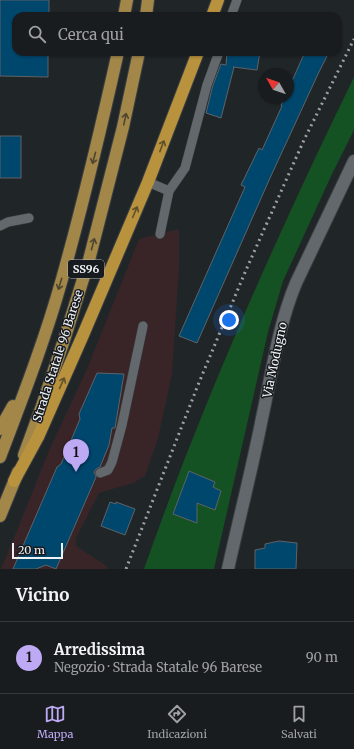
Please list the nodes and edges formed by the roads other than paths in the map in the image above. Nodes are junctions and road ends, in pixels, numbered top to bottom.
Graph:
1 (127, 0) edge
2 (148, 0) edge
3 (218, 0) edge
4 (237, 0) edge
5 (125, 12) edge
6 (146, 12) edge
7 (214, 12) edge
8 (233, 12) edge
9 (117, 56) edge
10 (138, 56) edge
11 (196, 56) edge
12 (218, 56) edge
13 (354, 161) edge
14 (148, 182) junction
15 (169, 191) junction
16 (29, 218) dead end
17 (0, 226) edge
18 (160, 234) dead end
19 (144, 326) dead end
20 (33, 370) junction
21 (0, 429) edge
22 (0, 457) edge
23 (100, 473) dead end
24 (14, 481) junction
25 (0, 516) edge
26 (228, 569) edge

1 - 5 main road
2 - 6 main road
3 - 7 highway
4 - 8 lane
9 -> 20 main road, Strada Statale 96 Barese / SS96
24 -> 10 main road, Strada Statale 96 Barese / SS96
14 -> 11 highway
12 - 15 lane
13 - 26 street, Via Modugno
14 - 15 lane
24 -> 14 highway
15 - 18 lane
16 - 17 lane
19 - 23 lane
20 - 21 main road
20 - 22 main road, Strada Statale 96 Barese / SS96
24 - 25 main road, Strada Statale 96 Barese / SS96

